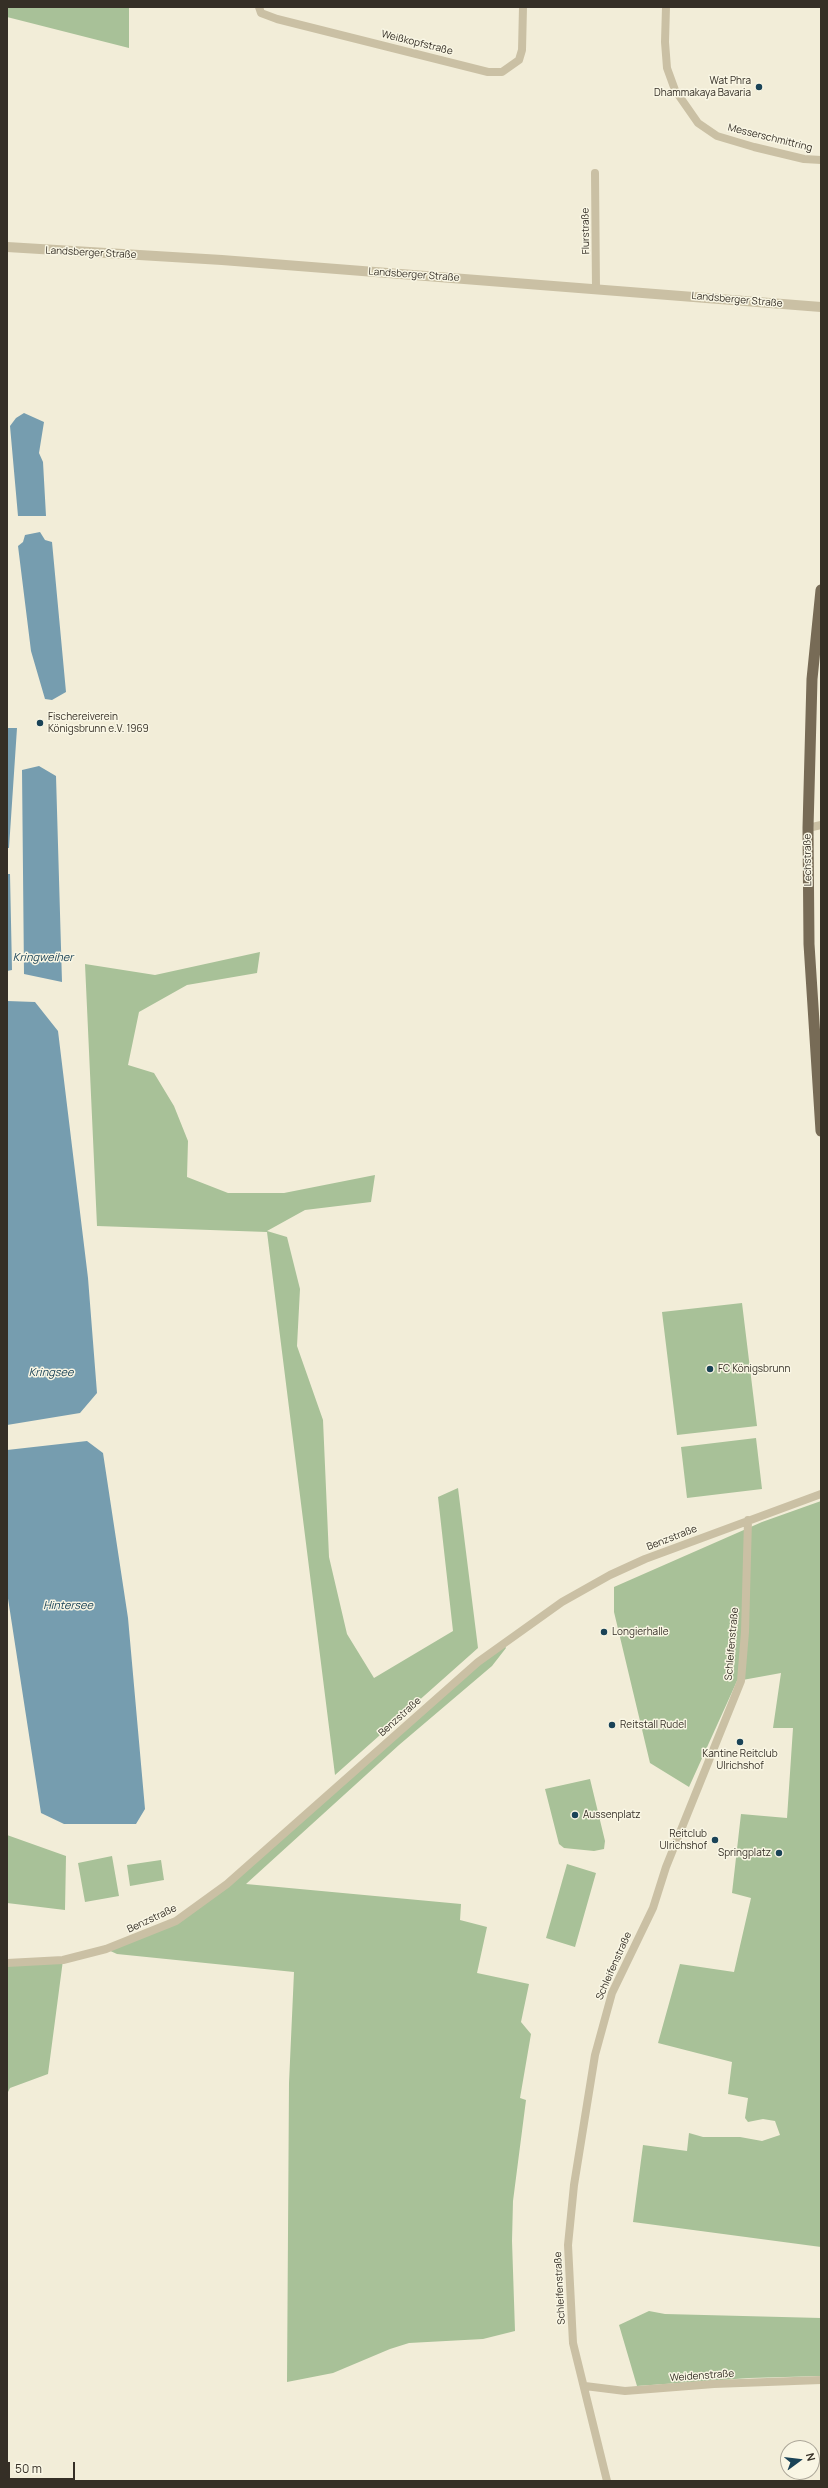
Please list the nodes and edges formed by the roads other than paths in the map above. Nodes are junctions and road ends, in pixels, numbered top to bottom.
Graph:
1 (258, 7) edge
2 (523, 7) edge
3 (666, 7) edge
4 (821, 160) edge
5 (595, 173) dead end
6 (7, 247) edge
7 (596, 289) junction
8 (821, 307) edge
9 (821, 590) edge
10 (821, 825) edge
11 (808, 828) junction
12 (821, 1131) edge
13 (821, 1494) edge
14 (748, 1520) junction
15 (7, 1963) edge
16 (821, 2380) edge
17 (585, 2386) junction
18 (607, 2481) edge

1 - 2 street, Weißkopfstraße
3 - 4 street, Messerschmittring
5 - 7 street, Flurstraße
6 - 7 street, Landsberger Straße
7 - 8 street, Landsberger Straße
9 - 11 main road, Lechstraße
10 - 11 street
11 - 12 main road, Lechstraße
13 - 14 street, Benzstraße
14 - 15 street, Benzstraße
14 - 17 street, Schleifenstraße
16 - 17 street, Weidenstraße
17 - 18 street, Schleifenstraße

